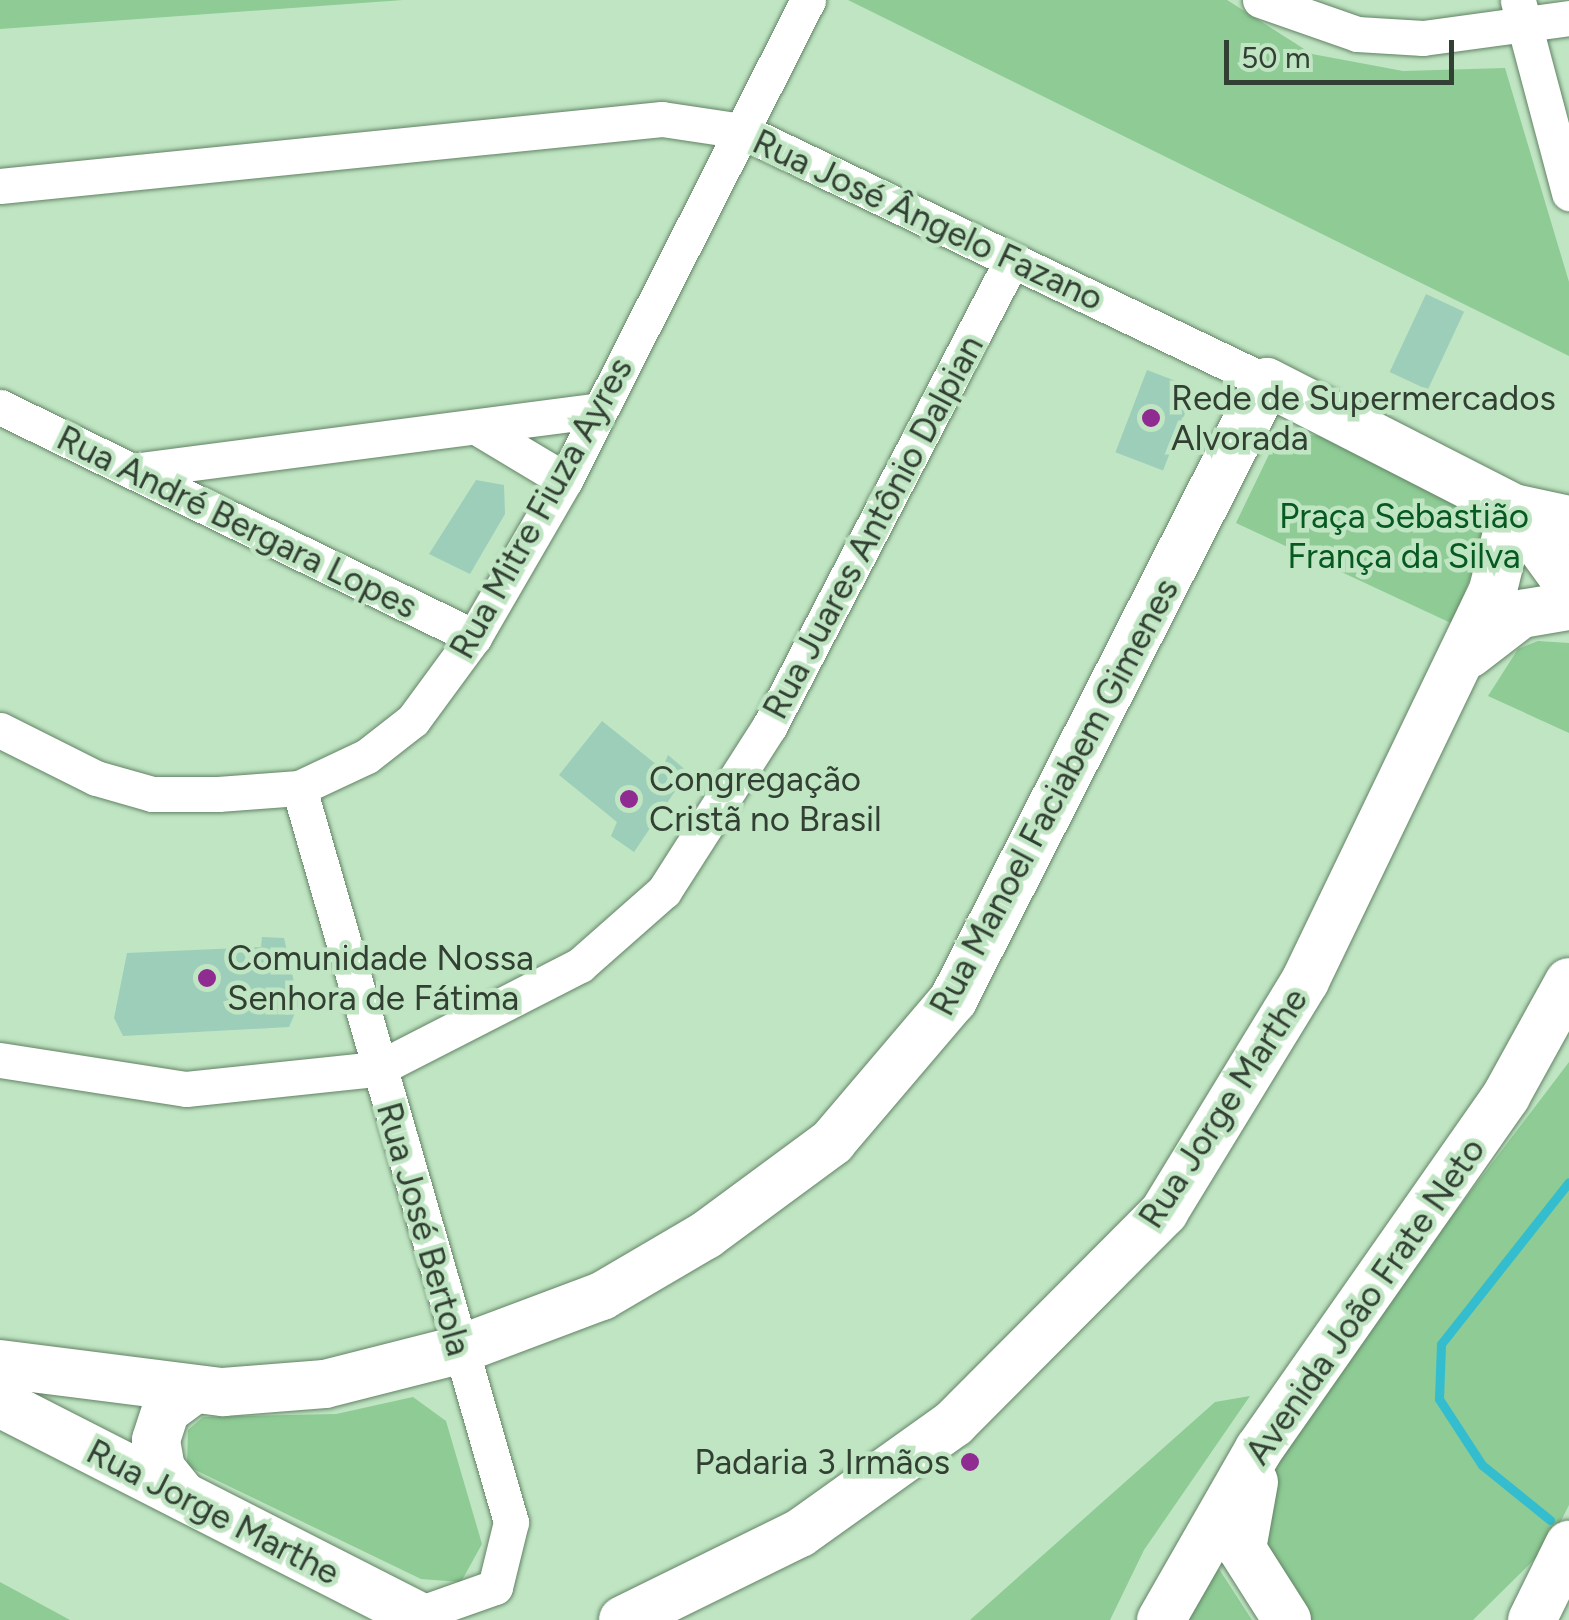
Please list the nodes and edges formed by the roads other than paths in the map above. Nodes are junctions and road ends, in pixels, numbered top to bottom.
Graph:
1 (808, 0) edge
2 (1260, 0) edge
3 (1522, 12) edge
4 (1569, 18) edge
5 (742, 131) junction
6 (0, 186) edge
7 (1569, 192) edge
8 (1012, 260) junction
9 (1267, 382) junction
10 (0, 407) edge
11 (600, 410) junction
12 (478, 428) junction
13 (130, 471) junction
14 (566, 480) junction
15 (1513, 508) junction
16 (1569, 520) edge
17 (1569, 585) edge
18 (1569, 606) edge
19 (474, 637) junction
20 (1460, 664) junction
21 (0, 730) edge
22 (299, 788) junction
23 (1569, 982) edge
24 (0, 1060) edge
25 (378, 1069) junction
26 (458, 1350) junction
27 (0, 1364) edge
28 (192, 1391) junction
29 (0, 1403) edge
30 (1260, 1450) junction
31 (183, 1496) junction
32 (1569, 1545) edge
33 (421, 1617) edge
34 (1531, 1617) edge
35 (622, 1620) edge
36 (1161, 1620) edge
37 (1287, 1620) edge

1 - 5 street, Rua Mitre Fiuza Ayres
2 - 3 street
3 - 4 street
3 - 7 street
5 - 6 street, Rua José Ângelo Fazano
5 - 8 street, Rua José Ângelo Fazano
5 - 11 street, Rua Mitre Fiuza Ayres
8 - 9 street, Rua José Ângelo Fazano
8 - 25 street, Rua Juares Antônio Dalpian
9 - 15 street, Rua José Ângelo Fazano
9 - 26 street, Rua Manoel Faciabem Gimenes
10 - 13 street, Rua André Bergara Lopes
11 - 12 street
11 - 14 street, Rua Mitre Fiuza Ayres
12 - 13 street
12 - 14 street
13 - 19 street, Rua André Bergara Lopes
14 - 19 street, Rua Mitre Fiuza Ayres
15 - 16 street, Rua José Ângelo Fazano
15 - 17 street, Rua José Ângelo Fazano
15 - 20 street, Rua Jorge Marthe
18 - 20 street, Rua Jorge Marthe
19 - 22 street, Rua Mitre Fiuza Ayres
20 - 35 street, Rua Jorge Marthe
21 - 22 street, Rua Mitre Fiuza Ayres
22 - 25 street, Rua José Bertola
23 - 30 street, Avenida João Frate Neto
24 - 25 street, Rua Juares Antônio Dalpian
25 - 26 street, Rua José Bertola
26 - 28 street, Rua Manoel Faciabem Gimenes
26 - 33 street, Rua José Bertola
27 - 28 street, Rua Manoel Faciabem Gimenes
28 - 31 street
29 - 31 street, Rua Jorge Marthe
30 - 36 street, Avenida João Frate Neto
30 - 37 street
31 - 33 street, Rua Jorge Marthe
32 - 34 street

